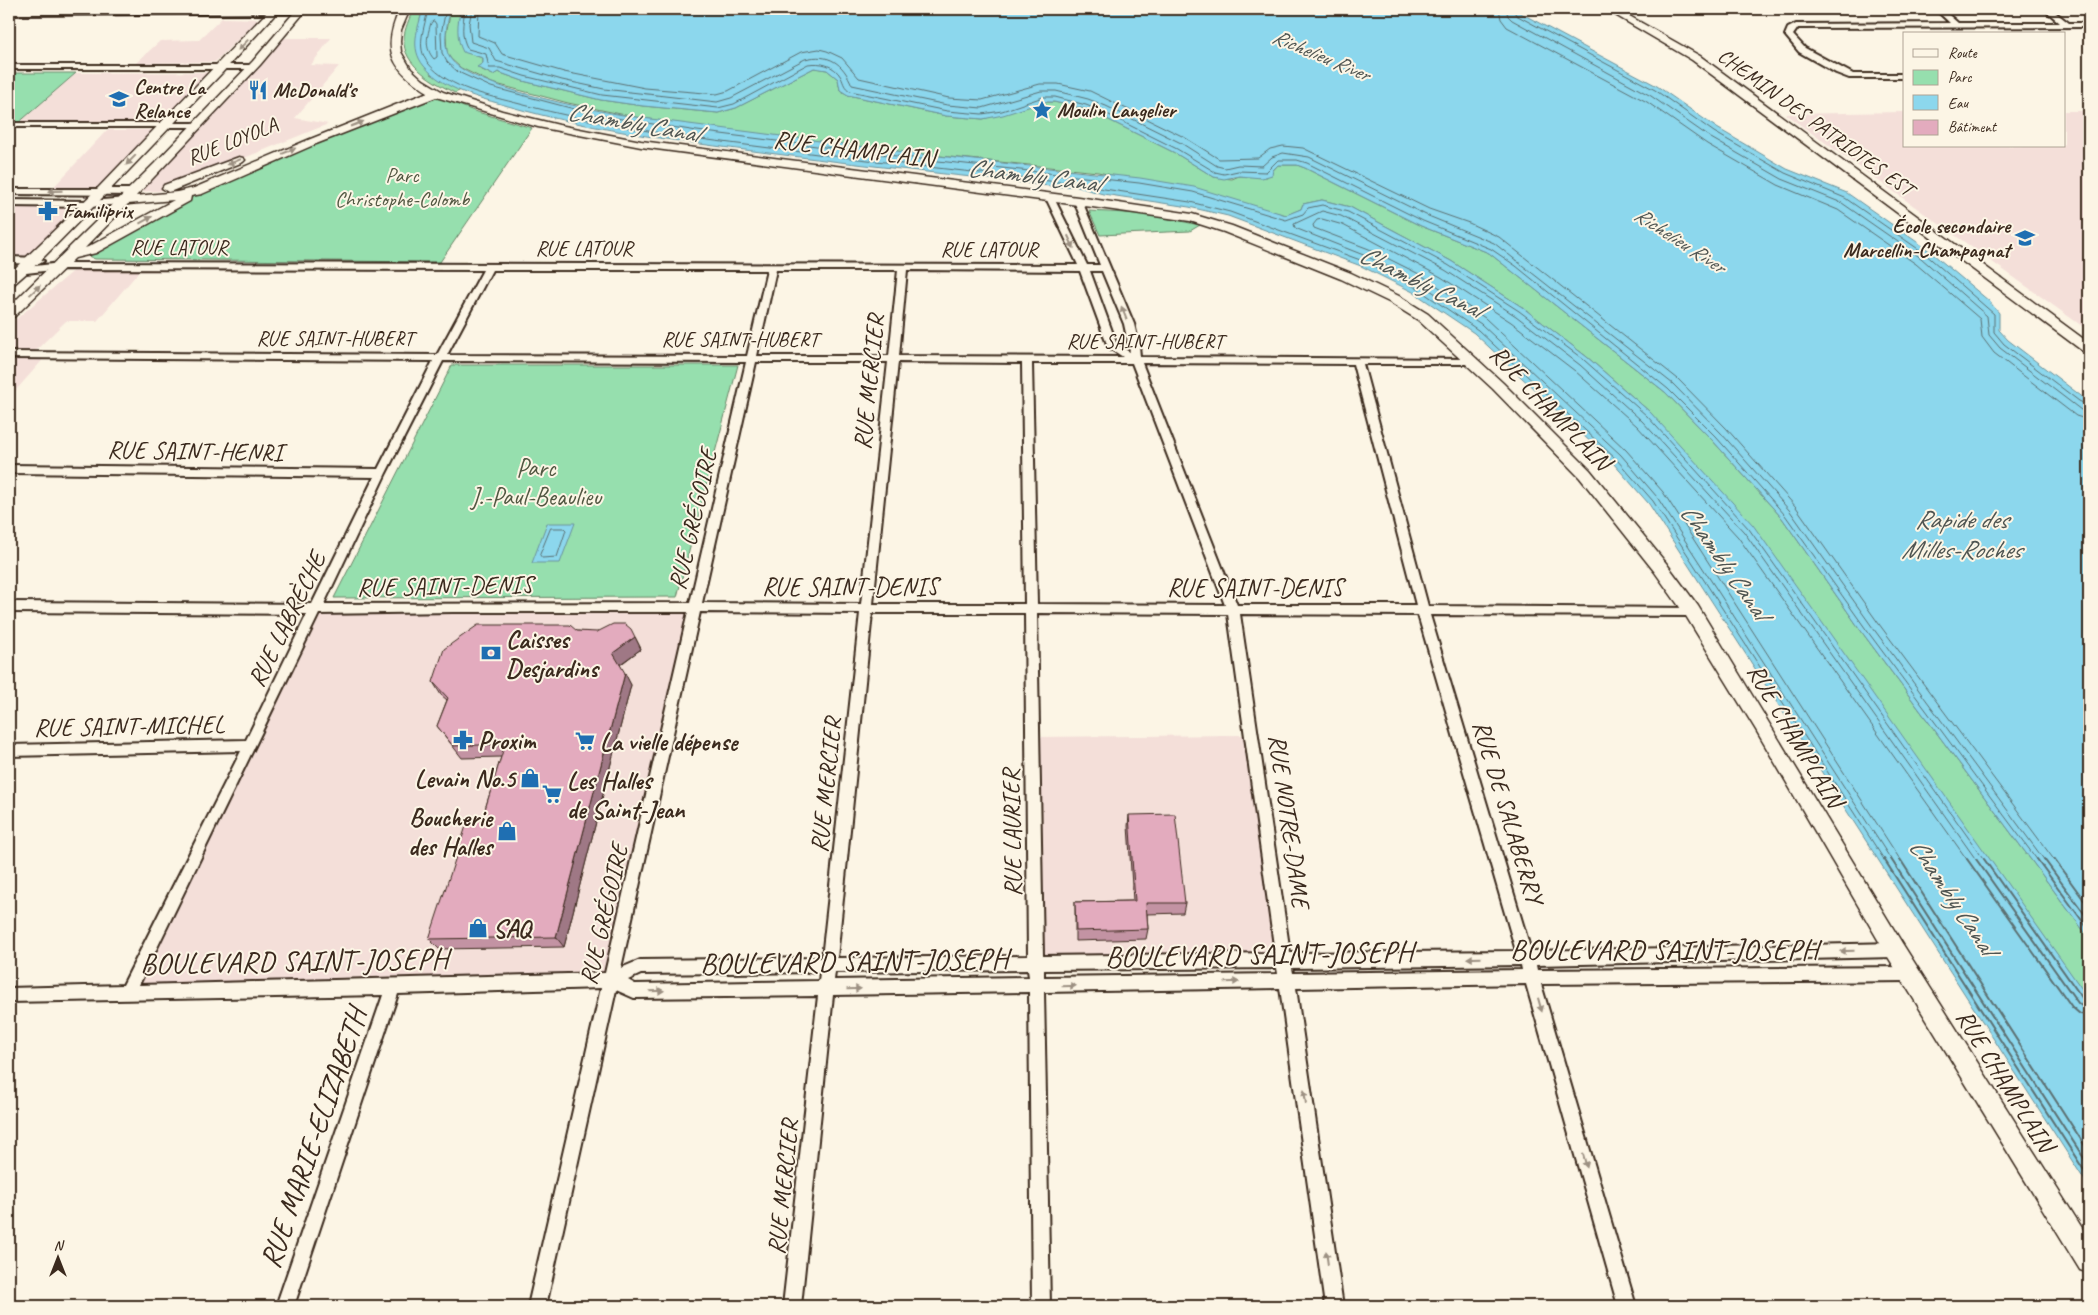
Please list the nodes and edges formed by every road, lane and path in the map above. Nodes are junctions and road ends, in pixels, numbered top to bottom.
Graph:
1 (405, 9) edge
2 (1610, 9) edge
3 (1938, 9) edge
4 (2047, 9) edge
5 (272, 13) edge
6 (298, 13) edge
7 (9, 14) edge
8 (2067, 25) junction
9 (2089, 25) edge
10 (1957, 26) junction
11 (9, 67) edge
12 (77, 70) junction
13 (219, 70) junction
14 (249, 70) junction
15 (9, 72) edge
16 (1903, 76) edge
17 (425, 86) junction
18 (436, 93) junction
19 (9, 125) edge
20 (23, 127) junction
21 (163, 127) junction
22 (196, 128) junction
23 (9, 130) edge
24 (307, 138) junction
25 (102, 191) junction
26 (198, 191) junction
27 (9, 192) edge
28 (132, 196) junction
29 (1050, 198) junction
30 (1078, 201) junction
31 (9, 203) edge
32 (90, 204) junction
33 (71, 256) junction
34 (9, 260) edge
35 (33, 260) junction
36 (61, 266) junction
37 (489, 267) junction
38 (772, 268) junction
39 (903, 268) junction
40 (1084, 268) junction
41 (1107, 268) junction
42 (12, 275) edge
43 (9, 314) edge
44 (2089, 349) edge
45 (9, 354) edge
46 (440, 358) junction
47 (751, 358) junction
48 (894, 358) junction
49 (1027, 359) junction
50 (1135, 359) junction
51 (1357, 360) junction
52 (1472, 361) junction
53 (9, 469) edge
54 (381, 473) junction
55 (9, 607) edge
56 (695, 608) junction
57 (867, 608) junction
58 (315, 609) junction
59 (1031, 609) junction
60 (1233, 610) junction
61 (1423, 610) junction
62 (1692, 612) junction
63 (250, 746) junction
64 (9, 750) edge
65 (1895, 950) junction
66 (1526, 958) junction
67 (1285, 960) junction
68 (1036, 963) junction
69 (828, 966) junction
70 (1911, 974) junction
71 (1532, 977) junction
72 (611, 980) junction
73 (1289, 980) junction
74 (1036, 986) junction
75 (393, 987) junction
76 (826, 990) junction
77 (128, 992) junction
78 (9, 995) edge
79 (2089, 1261) edge
80 (285, 1306) edge
81 (537, 1306) edge
82 (792, 1306) edge
83 (1041, 1306) edge
84 (1334, 1306) edge
85 (1627, 1306) edge

1 - 17 street, RUE CHAMPLAIN
2 - 44 street, CHEMIN DES PATRIOTES EST
3 - 10 street
4 - 8 street
5 - 6 street
5 - 7 street
5 -> 13 street
6 - 14 street
8 - 9 street
8 - 10 street
10 - 16 street
11 - 12 street
12 - 13 street
12 - 15 street
13 - 14 street
13 - 21 street
14 - 22 street
17 - 18 street, RUE CHAMPLAIN
17 - 24 street, RUE LOYOLA
24 -> 18 street, RUE LOYOLA
18 - 29 street, RUE CHAMPLAIN
19 - 20 street
20 - 21 street
20 - 23 street
21 - 22 street
21 -> 25 street
22 - 28 street
26 -> 24 street, RUE LOYOLA
24 -> 28 street, RUE LOYOLA
25 -> 27 street
25 - 28 street
25 - 32 street
26 - 28 street, RUE LOYOLA
33 -> 26 street, RUE LOYOLA
28 - 32 street
28 - 33 street
29 - 30 street, RUE CHAMPLAIN
29 -> 40 street
30 - 41 street, RUE NOTRE-DAME
30 - 52 street, RUE CHAMPLAIN
31 - 32 street
32 - 35 street
33 - 36 street
34 - 35 street, RUE LATOUR
35 - 36 street, RUE LATOUR
35 - 42 street
36 - 37 street, RUE LATOUR
36 - 42 street, RUE LATOUR
43 -> 36 street
37 - 38 street, RUE LATOUR
37 - 46 street, RUE LABRÈCHE
38 - 39 street, RUE LATOUR
38 - 47 street, RUE GRÉGOIRE
39 - 40 street, RUE LATOUR
39 - 48 street, RUE MERCIER
40 - 41 street, RUE LATOUR
40 - 50 street
50 -> 41 street, RUE NOTRE-DAME
45 - 46 street, RUE SAINT-HUBERT
46 - 47 street, RUE SAINT-HUBERT
46 - 54 street, RUE LABRÈCHE
47 - 48 street, RUE SAINT-HUBERT
47 - 56 street, RUE GRÉGOIRE
48 - 49 street, RUE SAINT-HUBERT
48 - 57 street, RUE MERCIER
49 - 50 street, RUE SAINT-HUBERT
49 - 59 street, RUE LAURIER
50 - 51 street, RUE SAINT-HUBERT
50 - 60 street, RUE NOTRE-DAME
51 - 52 street, RUE SAINT-HUBERT
51 - 61 street, RUE DE SALABERRY
52 - 62 street, RUE CHAMPLAIN
53 - 54 street, RUE SAINT-HENRI
54 - 58 street, RUE LABRÈCHE
55 - 58 street, RUE SAINT-DENIS
56 - 57 street, RUE SAINT-DENIS
56 - 58 street, RUE SAINT-DENIS
56 - 72 street, RUE GRÉGOIRE
57 - 59 street, RUE SAINT-DENIS
57 - 69 street, RUE MERCIER
58 - 63 street, RUE LABRÈCHE
59 - 60 street, RUE SAINT-DENIS
59 - 68 street, RUE LAURIER
60 - 61 street, RUE SAINT-DENIS
60 - 67 street, RUE NOTRE-DAME
61 - 62 street, RUE SAINT-DENIS
61 - 66 street, RUE DE SALABERRY
62 - 65 street, RUE CHAMPLAIN
63 - 64 street, RUE SAINT-MICHEL
63 - 77 street, RUE LABRÈCHE
65 -> 66 street, BOULEVARD SAINT-JOSEPH
65 - 70 street, RUE CHAMPLAIN
66 -> 67 street, BOULEVARD SAINT-JOSEPH
66 - 71 street, RUE DE SALABERRY
67 - 68 street, BOULEVARD SAINT-JOSEPH
67 - 73 street, RUE NOTRE-DAME
68 - 69 street, BOULEVARD SAINT-JOSEPH
68 - 74 street, RUE LAURIER
69 - 72 street, BOULEVARD SAINT-JOSEPH
69 - 76 street, RUE MERCIER
70 - 71 street, BOULEVARD SAINT-JOSEPH
70 - 79 street, RUE CHAMPLAIN
71 - 73 street, BOULEVARD SAINT-JOSEPH
71 -> 85 street, RUE DE SALABERRY
72 - 75 street, BOULEVARD SAINT-JOSEPH
72 -> 76 street, BOULEVARD SAINT-JOSEPH
72 - 81 street, RUE GRÉGOIRE
74 -> 73 street, BOULEVARD SAINT-JOSEPH
84 -> 73 street, RUE NOTRE-DAME
76 -> 74 street, BOULEVARD SAINT-JOSEPH
74 - 83 street, RUE LAURIER
75 - 77 street, BOULEVARD SAINT-JOSEPH
75 - 80 street, RUE MARIE-ELIZABETH
76 - 82 street, RUE MERCIER
77 - 78 street, BOULEVARD SAINT-JOSEPH

